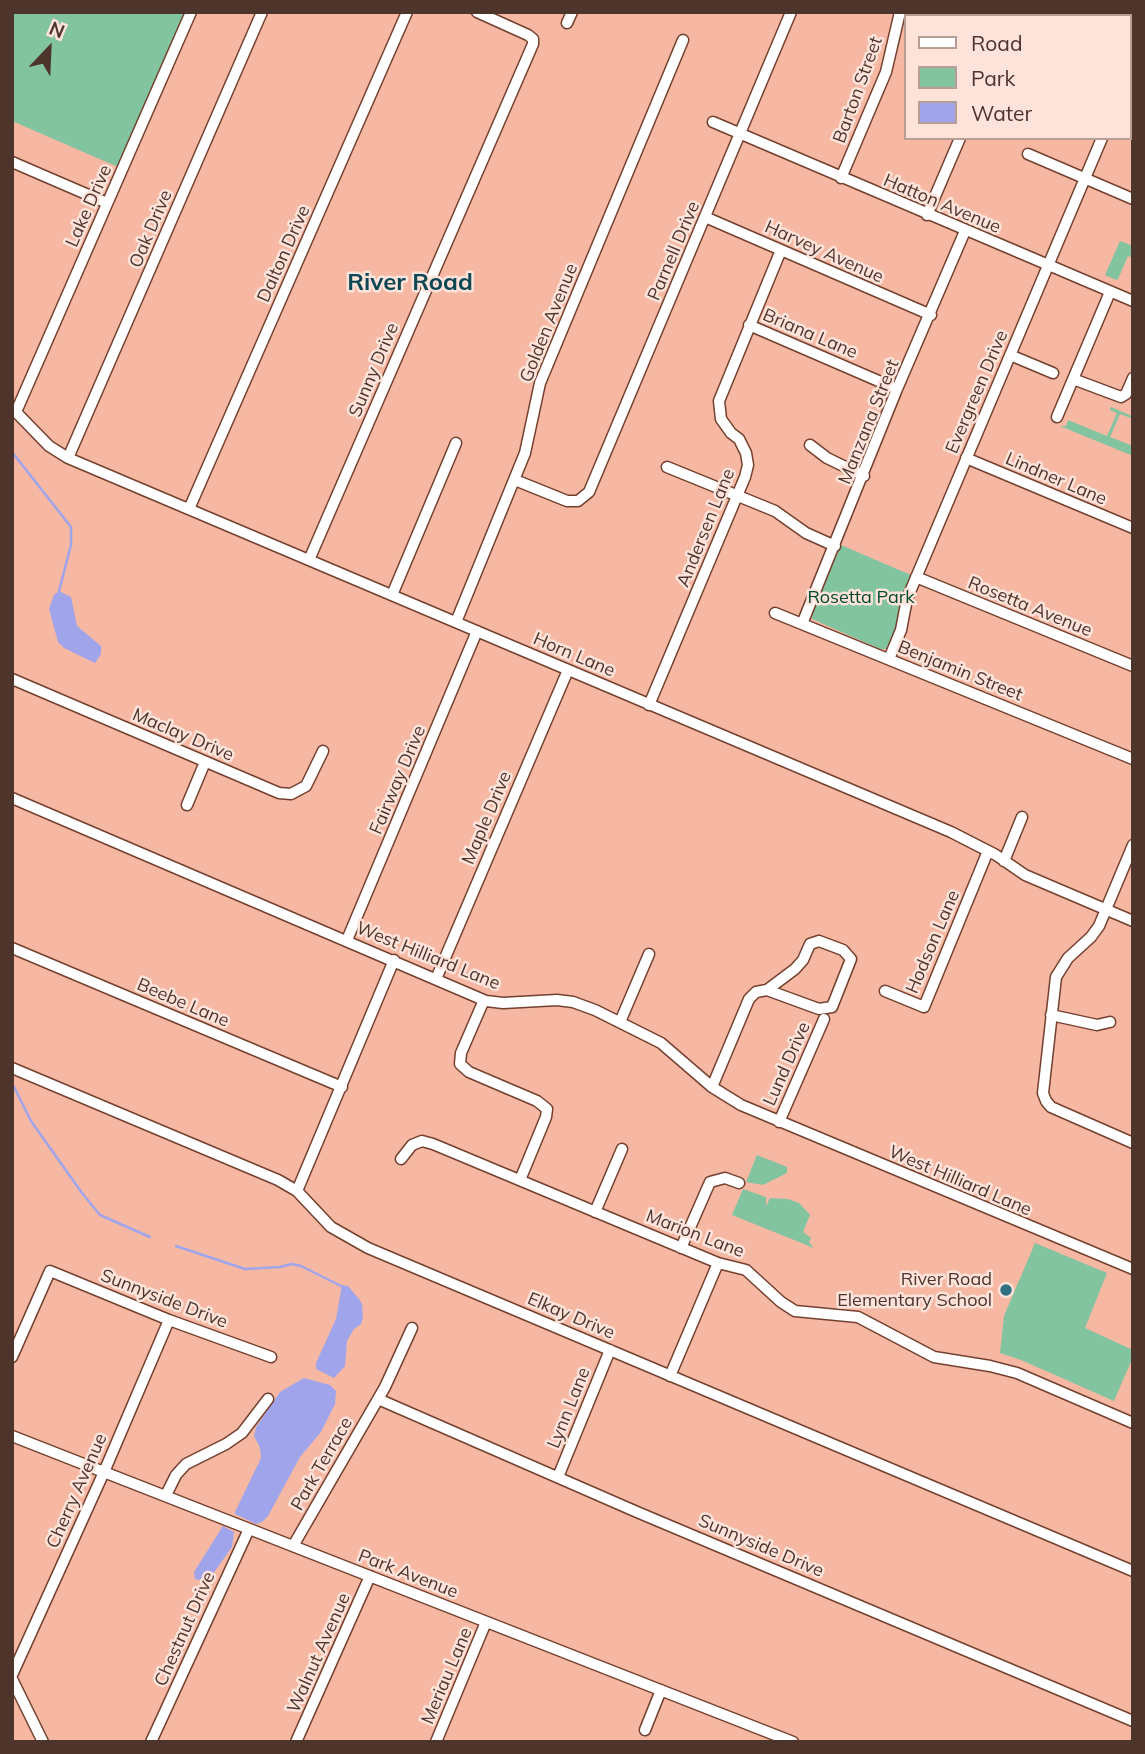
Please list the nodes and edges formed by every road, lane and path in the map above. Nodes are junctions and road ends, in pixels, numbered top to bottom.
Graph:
1 (191, 12) edge
2 (262, 12) edge
3 (407, 12) edge
4 (477, 12) edge
5 (572, 12) edge
6 (791, 12) edge
7 (900, 12) edge
8 (494, 16) edge
9 (567, 23) dead end
10 (683, 40) dead end
11 (713, 122) dead end
12 (740, 134) junction
13 (959, 140) edge
14 (1101, 140) edge
15 (1028, 154) dead end
16 (12, 162) edge
17 (841, 178) junction
18 (1086, 178) junction
19 (1133, 199) edge
20 (107, 203) junction
21 (927, 215) junction
22 (705, 217) junction
23 (965, 231) junction
24 (781, 250) junction
25 (1048, 266) junction
26 (1110, 292) junction
27 (1133, 301) edge
28 (931, 315) junction
29 (750, 325) junction
30 (1010, 355) junction
31 (1053, 373) dead end
32 (1133, 378) edge
33 (1073, 379) junction
34 (897, 389) junction
35 (14, 410) edge
36 (1057, 417) dead end
37 (456, 443) dead end
38 (810, 445) dead end
39 (68, 458) junction
40 (966, 458) junction
41 (667, 467) dead end
42 (864, 475) junction
43 (515, 480) junction
44 (737, 496) junction
45 (189, 509) junction
46 (1133, 528) edge
47 (835, 546) junction
48 (309, 560) junction
49 (916, 578) junction
50 (392, 595) junction
51 (775, 613) dead end
52 (456, 622) junction
53 (802, 624) junction
54 (477, 631) junction
55 (889, 659) junction
56 (1133, 666) edge
57 (568, 670) junction
58 (12, 679) edge
59 (649, 705) junction
60 (323, 751) dead end
61 (1133, 759) edge
62 (205, 762) junction
63 (12, 798) edge
64 (187, 805) dead end
65 (1022, 817) dead end
66 (1133, 845) edge
67 (988, 851) junction
68 (1004, 861) junction
69 (1106, 910) junction
70 (1133, 921) edge
71 (347, 940) junction
72 (12, 948) edge
73 (649, 954) dead end
74 (394, 960) junction
75 (436, 979) junction
76 (768, 990) junction
77 (886, 991) dead end
78 (484, 1000) junction
79 (1051, 1015) junction
80 (824, 1019) dead end
81 (620, 1022) junction
82 (1110, 1022) dead end
83 (12, 1068) edge
84 (342, 1087) junction
85 (712, 1087) junction
86 (779, 1122) junction
87 (1133, 1143) edge
88 (622, 1149) dead end
89 (401, 1159) dead end
90 (520, 1180) junction
91 (739, 1183) dead end
92 (297, 1191) junction
93 (595, 1212) junction
94 (681, 1248) junction
95 (718, 1263) junction
96 (1133, 1269) edge
97 (169, 1320) junction
98 (412, 1328) dead end
99 (610, 1350) junction
100 (12, 1357) edge
101 (271, 1357) dead end
102 (670, 1376) junction
103 (268, 1399) dead end
104 (378, 1399) junction
105 (1133, 1423) edge
106 (12, 1436) edge
107 (104, 1472) junction
108 (558, 1478) junction
109 (166, 1496) junction
110 (249, 1529) junction
111 (293, 1546) junction
112 (1133, 1571) edge
113 (370, 1576) junction
114 (486, 1622) junction
115 (12, 1677) edge
116 (661, 1690) junction
117 (1133, 1721) edge
118 (645, 1730) dead end
119 (438, 1741) edge
120 (43, 1742) edge
121 (150, 1742) edge
122 (296, 1742) edge
123 (793, 1742) edge

1 - 20 street, Lake Drive
2 - 39 street, Oak Drive
3 - 45 street, Dalton Drive
4 - 8 street
5 - 9 street
6 - 12 street, Parnell Drive
7 - 17 street, Barton Street
8 - 48 street, Sunny Drive
10 - 43 street, Golden Avenue
11 - 12 street, Hatton Avenue
12 - 17 street, Hatton Avenue
12 - 22 street, Parnell Drive
13 - 21 street
14 - 18 street, Evergreen Drive
15 - 18 street
16 - 20 street
17 - 21 street, Hatton Avenue
18 - 19 street
18 - 25 street, Evergreen Drive
20 - 35 street, Lake Drive
21 - 23 street, Hatton Avenue
22 - 24 street, Harvey Avenue
22 - 43 street, Parnell Drive
23 - 25 street, Hatton Avenue
23 - 28 street, Manzana Street
24 - 28 street, Harvey Avenue
24 - 29 street, Andersen Lane
25 - 26 street, Hatton Avenue
25 - 30 street, Evergreen Drive
26 - 27 street, Hatton Avenue
26 - 33 street
28 - 34 street, Manzana Street
29 - 34 street, Briana Lane
29 - 44 street, Andersen Lane
30 - 31 street
30 - 40 street, Evergreen Drive
32 - 33 street
33 - 36 street
34 - 42 street, Manzana Street
35 - 39 street, Horn Lane
37 - 50 street
38 - 42 street
39 - 45 street, Horn Lane
40 - 46 street, Lindner Lane
40 - 49 street, Evergreen Drive
41 - 44 street
42 - 47 street, Manzana Street
43 - 52 street, Golden Avenue
44 - 47 street
44 - 59 street, Andersen Lane
45 - 48 street, Horn Lane
47 - 53 street, Manzana Street
48 - 50 street, Horn Lane
49 - 55 street, Evergreen Drive
49 - 56 street, Rosetta Avenue
50 - 52 street, Horn Lane
51 - 53 street, Benjamin Street
52 - 54 street, Horn Lane
53 - 55 street, Benjamin Street
54 - 57 street, Horn Lane
54 - 71 street, Fairway Drive
55 - 61 street, Benjamin Street
57 - 59 street, Horn Lane
57 - 75 street, Maple Drive
58 - 62 street, Maclay Drive
59 - 67 street, Horn Lane
60 - 62 street, Maclay Drive
62 - 64 street
63 - 71 street, West Hilliard Lane
65 - 68 street
66 - 69 street
67 - 68 street, Horn Lane
67 - 77 street, Hodson Lane
68 - 69 street, Horn Lane
69 - 70 street, Horn Lane
69 - 79 street
71 - 74 street, West Hilliard Lane
72 - 84 street, Beebe Lane
73 - 81 street
74 - 75 street, West Hilliard Lane
74 - 84 street
75 - 78 street, West Hilliard Lane
76 - 76 street
76 - 85 street
78 - 81 street, West Hilliard Lane
78 - 90 street
79 - 82 street
79 - 87 street
80 - 86 street, Lund Drive
81 - 85 street, West Hilliard Lane
83 - 92 street, Elkay Drive
84 - 92 street
85 - 86 street, West Hilliard Lane
86 - 96 street, West Hilliard Lane
88 - 93 street
89 - 90 street, Marion Lane
90 - 93 street, Marion Lane
91 - 94 street
92 - 99 street, Elkay Drive
93 - 94 street, Marion Lane
94 - 95 street, Marion Lane
95 - 102 street
95 - 105 street, Marion Lane
97 - 100 street, Sunnyside Drive
97 - 101 street, Sunnyside Drive
97 - 107 street, Cherry Avenue
98 - 104 street, Park Terrace
99 - 102 street, Elkay Drive
99 - 108 street, Lynn Lane
102 - 112 street, Elkay Drive
103 - 109 street
104 - 108 street, Sunnyside Drive
104 - 111 street, Park Terrace
106 - 107 street, Park Avenue
107 - 109 street, Park Avenue
107 - 115 street, Cherry Avenue
108 - 117 street, Sunnyside Drive
109 - 110 street, Park Avenue
110 - 111 street, Park Avenue
110 - 121 street, Chestnut Drive
111 - 113 street, Park Avenue
113 - 114 street, Park Avenue
113 - 122 street, Walnut Avenue
114 - 116 street, Park Avenue
114 - 119 street, Meriau Lane
115 - 120 street
116 - 118 street
116 - 123 street, Park Avenue

